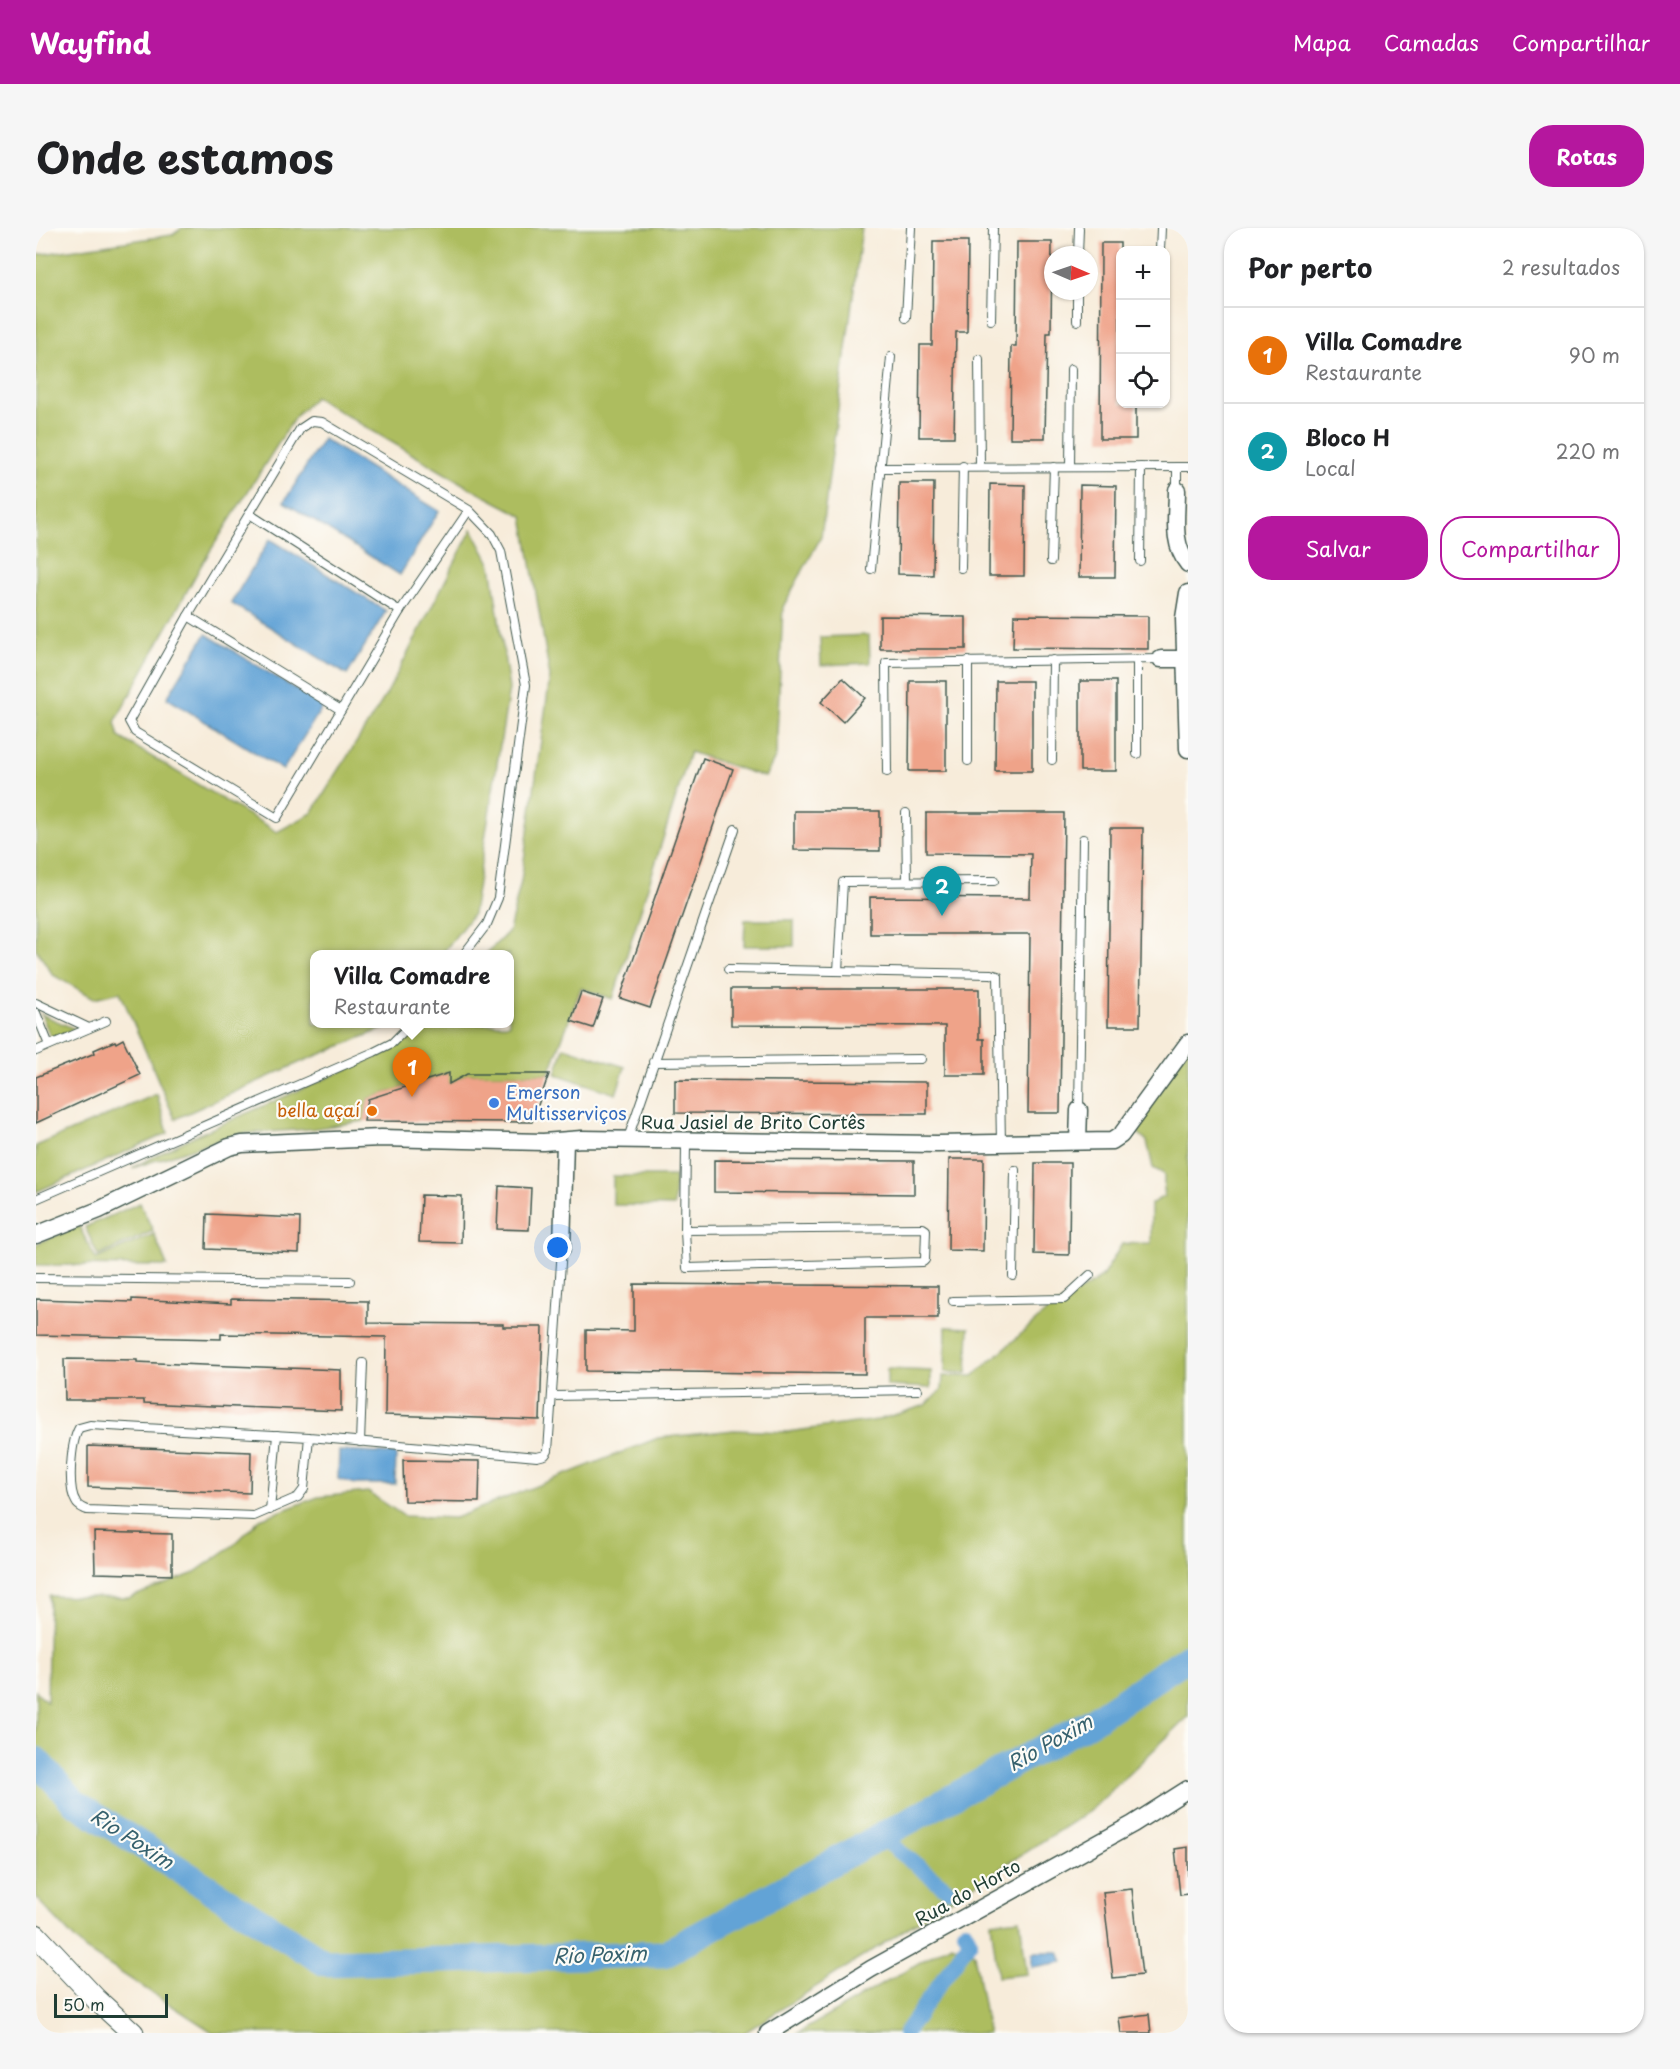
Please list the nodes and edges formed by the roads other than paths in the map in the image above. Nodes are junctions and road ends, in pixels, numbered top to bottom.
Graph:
1 (911, 228) edge
2 (993, 228) edge
3 (1079, 228) edge
4 (1161, 228) edge
5 (1078, 246) edge
6 (1160, 246) edge
7 (1077, 300) edge
8 (906, 318) dead end
9 (991, 320) dead end
10 (1077, 321) dead end
11 (891, 357) dead end
12 (979, 359) dead end
13 (1071, 369) dead end
14 (963, 466) junction
15 (980, 466) junction
16 (1054, 466) junction
17 (1070, 466) junction
18 (1141, 467) junction
19 (1177, 467) junction
20 (1188, 467) edge
21 (880, 468) junction
22 (1177, 490) joint
23 (469, 510) junction
24 (250, 515) junction
25 (1051, 561) dead end
26 (1140, 561) dead end
27 (1188, 564) edge
28 (871, 568) dead end
29 (961, 568) dead end
30 (1188, 593) edge
31 (400, 611) junction
32 (188, 616) junction
33 (1161, 659) joint
34 (1184, 659) junction
35 (1053, 660) junction
36 (1137, 660) junction
37 (968, 661) junction
38 (340, 711) junction
39 (1188, 749) edge
40 (1137, 754) dead end
41 (1052, 759) dead end
42 (968, 761) dead end
43 (887, 772) dead end
44 (906, 813) dead end
45 (735, 829) dead end
46 (1083, 839) dead end
47 (907, 880) junction
48 (994, 881) dead end
49 (467, 950) edge
50 (728, 969) dead end
51 (838, 971) junction
52 (36, 1003) edge
53 (36, 1013) edge
54 (106, 1021) dead end
55 (89, 1028) junction
56 (406, 1028) edge
57 (1188, 1043) edge
58 (49, 1045) junction
59 (36, 1051) edge
60 (921, 1059) dead end
61 (652, 1062) junction
62 (1078, 1110) joint
63 (565, 1141) junction
64 (1078, 1141) junction
65 (626, 1142) junction
66 (686, 1143) junction
67 (1001, 1143) junction
68 (1016, 1170) dead end
69 (36, 1199) edge
70 (684, 1230) junction
71 (36, 1235) edge
72 (562, 1248) joint
73 (1090, 1275) dead end
74 (1013, 1276) dead end
75 (36, 1278) edge
76 (350, 1281) dead end
77 (953, 1300) dead end
78 (363, 1364) dead end
79 (918, 1390) dead end
80 (553, 1396) junction
81 (277, 1435) junction
82 (309, 1437) junction
83 (360, 1442) junction
84 (270, 1510) junction
85 (1188, 1789) edge
86 (36, 1935) edge
87 (133, 2033) edge
88 (768, 2033) edge

1 - 8 lane
2 - 9 lane
3 - 5 lane
4 - 6 lane
7 - 10 lane
11 - 21 lane
12 - 15 lane
13 - 17 lane
14 - 15 lane
14 - 21 lane
14 - 29 lane
15 - 16 lane
16 - 17 lane
16 - 25 lane
17 - 18 lane
18 - 19 lane
18 - 26 lane
19 - 20 lane
19 - 22 lane
21 - 28 lane
22 - 27 street
23 - 24 lane
23 - 31 lane
23 - 49 lane
24 - 31 lane
24 - 32 lane
30 - 34 street
31 - 38 lane
32 - 38 lane
32 - 38 lane
33 - 34 street
33 - 36 lane
34 - 39 street
35 - 36 lane
35 - 37 lane
35 - 41 lane
36 - 40 lane
37 - 42 lane
37 - 43 lane
44 - 47 lane
45 - 61 lane
46 - 62 lane
47 - 48 lane
47 - 51 lane
50 - 51 lane
51 - 67 lane
52 - 55 lane
53 - 58 lane
54 - 55 lane
55 - 58 lane
56 - 69 lane
57 - 64 street, Rua Jasiel de Brito Cortês
58 - 59 lane
60 - 61 lane
61 - 65 lane
62 - 64 street
63 - 65 street, Rua Jasiel de Brito Cortês
63 - 71 street, Rua Jasiel de Brito Cortês
63 - 72 street
64 - 67 street, Rua Jasiel de Brito Cortês
65 - 66 street, Rua Jasiel de Brito Cortês
66 - 67 street, Rua Jasiel de Brito Cortês
66 - 70 lane
68 - 74 lane
70 - 70 lane
72 - 80 lane
73 - 77 lane
75 - 76 lane
78 - 83 lane
79 - 80 lane
80 - 83 lane
81 - 82 lane
81 - 84 lane
81 - 84 lane
82 - 83 lane
82 - 84 lane
85 - 88 street, Rua do Horto
86 - 87 street

